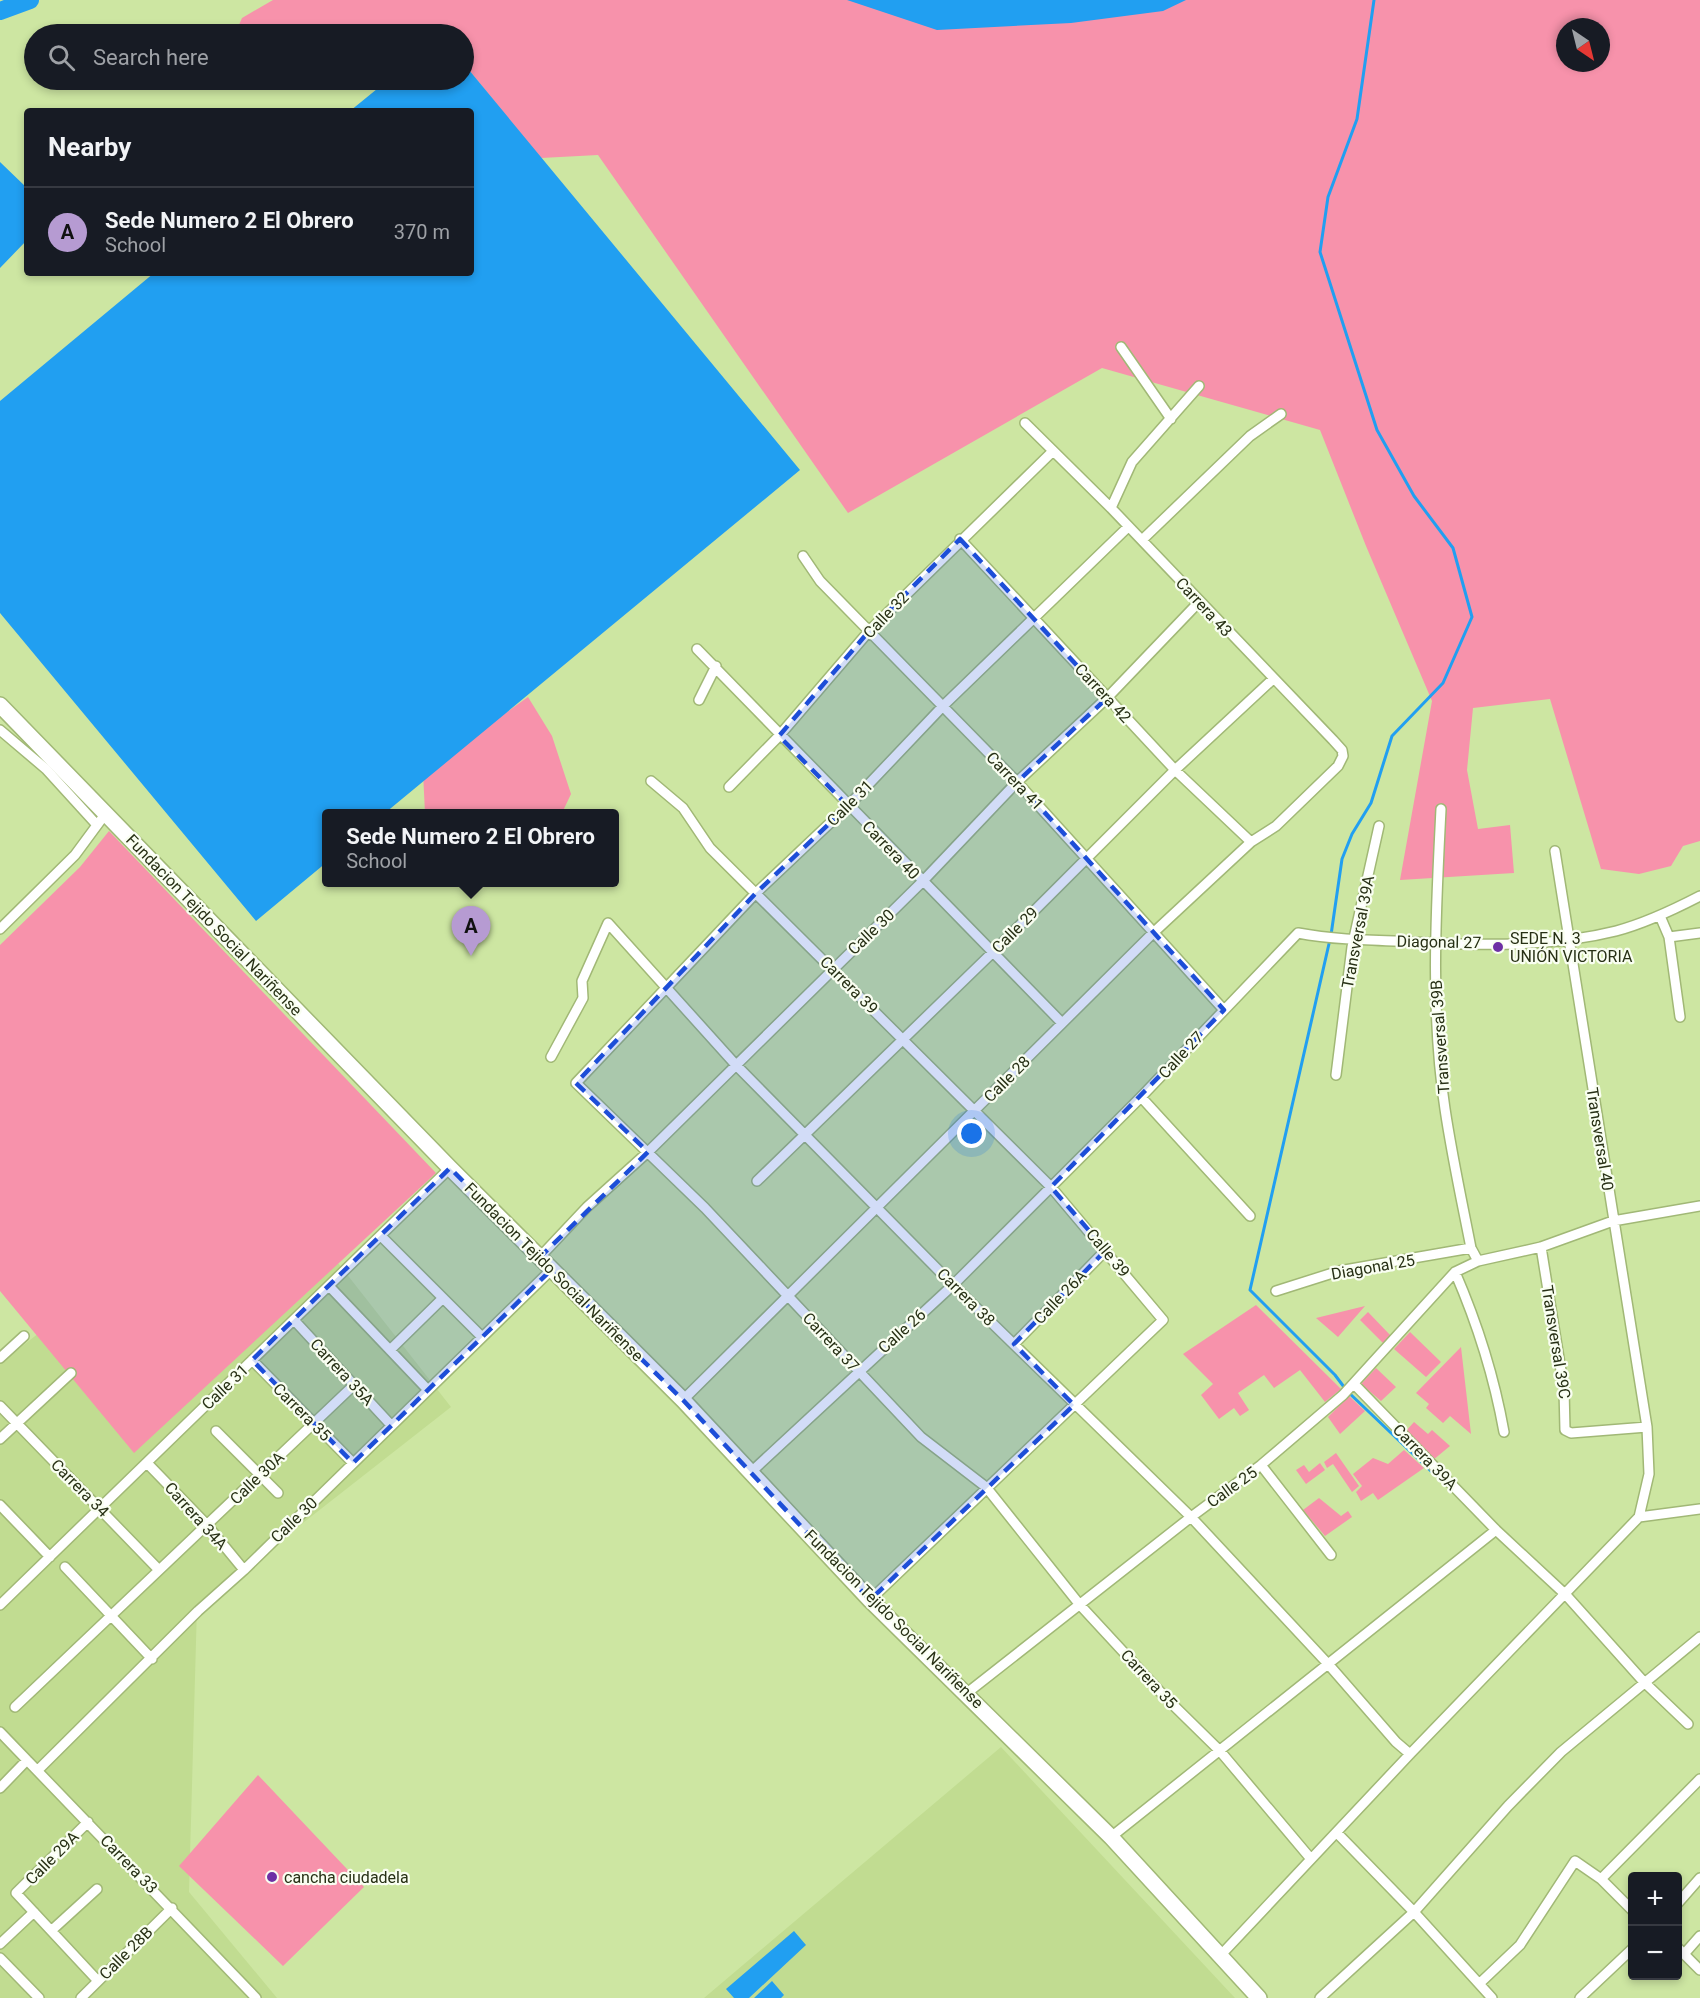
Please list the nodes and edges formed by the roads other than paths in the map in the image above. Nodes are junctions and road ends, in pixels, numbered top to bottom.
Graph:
1 (1121, 347) dead end
2 (1199, 386) dead end
3 (1281, 414) dead end
4 (1171, 419) junction
5 (1025, 423) dead end
6 (1052, 452) junction
7 (1111, 508) junction
8 (1128, 527) junction
9 (960, 539) junction
10 (1142, 540) junction
11 (803, 556) dead end
12 (1198, 602) junction
13 (1034, 618) junction
14 (870, 630) junction
15 (697, 649) dead end
16 (716, 666) junction
17 (1273, 680) junction
18 (1107, 698) junction
19 (699, 700) dead end
20 (0, 705) edge
21 (944, 706) junction
22 (0, 731) edge
23 (779, 736) junction
24 (1338, 766) joint
25 (1175, 771) junction
26 (651, 781) dead end
27 (1017, 782) junction
28 (729, 787) dead end
29 (848, 806) junction
30 (1441, 809) dead end
31 (101, 819) junction
32 (1379, 826) dead end
33 (1251, 842) junction
34 (1555, 851) dead end
35 (1087, 857) junction
36 (922, 882) junction
37 (756, 893) junction
38 (1700, 896) edge
39 (1660, 916) junction
40 (0, 929) edge
41 (1700, 933) edge
42 (1152, 934) junction
43 (1314, 936) joint
44 (1669, 937) junction
45 (1354, 939) junction
46 (1568, 939) junction
47 (1435, 944) junction
48 (992, 953) junction
49 (832, 969) junction
50 (668, 987) junction
51 (1224, 1010) junction
52 (1680, 1017) dead end
53 (1062, 1023) junction
54 (903, 1039) junction
55 (551, 1057) dead end
56 (735, 1064) junction
57 (1336, 1075) dead end
58 (576, 1083) joint
59 (1141, 1097) junction
60 (974, 1112) junction
61 (805, 1134) junction
62 (648, 1152) junction
63 (450, 1168) junction
64 (757, 1181) dead end
65 (1051, 1187) junction
66 (1700, 1206) edge
67 (878, 1207) junction
68 (1250, 1216) dead end
69 (1612, 1221) junction
70 (381, 1236) junction
71 (1541, 1247) junction
72 (1471, 1248) junction
73 (1106, 1250) junction
74 (539, 1258) junction
75 (1478, 1261) junction
76 (551, 1270) junction
77 (1455, 1272) junction
78 (953, 1284) junction
79 (329, 1286) junction
80 (1276, 1291) dead end
81 (789, 1296) junction
82 (443, 1298) junction
83 (294, 1320) junction
84 (24, 1336) dead end
85 (483, 1337) junction
86 (1014, 1344) junction
87 (390, 1350) junction
88 (0, 1358) edge
89 (252, 1360) junction
90 (858, 1371) junction
91 (71, 1373) dead end
92 (354, 1385) junction
93 (1353, 1387) junction
94 (428, 1390) junction
95 (683, 1400) junction
96 (1074, 1405) junction
97 (0, 1406) edge
98 (16, 1423) junction
99 (313, 1424) junction
100 (391, 1425) junction
101 (1647, 1427) junction
102 (216, 1431) dead end
103 (1504, 1432) dead end
104 (0, 1439) edge
105 (147, 1462) junction
106 (353, 1463) junction
107 (1261, 1466) junction
108 (750, 1473) junction
109 (260, 1475) junction
110 (986, 1487) junction
111 (278, 1492) dead end
112 (0, 1505) edge
113 (100, 1508) junction
114 (1700, 1509) edge
115 (1191, 1517) junction
116 (1639, 1517) junction
117 (207, 1525) junction
118 (1496, 1530) junction
119 (1331, 1555) dead end
120 (50, 1557) junction
121 (65, 1567) dead end
122 (159, 1570) junction
123 (244, 1570) junction
124 (1566, 1595) junction
125 (870, 1600) junction
126 (0, 1605) edge
127 (1080, 1605) junction
128 (111, 1617) junction
129 (1700, 1637) edge
130 (152, 1659) junction
131 (1329, 1665) junction
132 (1643, 1681) junction
133 (967, 1694) junction
134 (15, 1707) dead end
135 (1688, 1724) dead end
136 (0, 1732) edge
137 (1220, 1751) junction
138 (1410, 1754) junction
139 (27, 1760) junction
140 (38, 1770) junction
141 (1700, 1779) edge
142 (0, 1788) edge
143 (88, 1822) junction
144 (1337, 1833) junction
145 (1111, 1837) junction
146 (1311, 1859) junction
147 (1700, 1878) edge
148 (1601, 1879) junction
149 (97, 1889) dead end
150 (1682, 1898) edge
151 (1628, 1906) edge
152 (172, 1908) junction
153 (34, 1912) junction
154 (1414, 1912) junction
155 (52, 1930) junction
156 (1700, 1936) edge
157 (0, 1944) edge
158 (1682, 1950) edge
159 (1682, 1952) edge
160 (1628, 1953) edge
161 (1220, 1957) junction
162 (0, 1958) edge
163 (1700, 1970) edge
164 (98, 1981) junction
165 (1479, 1983) junction
166 (1583, 1997) edge
167 (39, 1998) edge
168 (81, 1998) edge
169 (256, 1998) edge
170 (1259, 1998) edge
171 (1320, 1998) edge
172 (1492, 1998) edge

1 - 4 street
2 - 4 street
3 - 10 street
4 - 7 street
5 - 6 street, Carrera 43
6 - 7 street, Carrera 43
6 - 9 street, Calle 32
7 - 8 street, Carrera 43
8 - 10 street, Carrera 43
8 - 13 street, Calle 31
9 - 13 street, Carrera 42
9 - 14 street, Calle 32
10 - 12 street, Carrera 43
11 - 14 street, Carrera 41
12 - 17 street, Carrera 43
12 - 18 street, Calle 30
13 - 18 street, Carrera 42
13 - 21 street, Calle 31
14 - 21 street, Carrera 41
14 - 23 street, Calle 32
15 - 16 street, Carrera 40
16 - 19 street
16 - 23 street, Carrera 40
17 - 24 street, Carrera 43
17 - 25 street, Calle 29
18 - 25 street, Carrera 42
18 - 27 street, Calle 30
20 - 31 main road, Fundacion Tejido Social Nariñense
21 - 27 street, Carrera 41
21 - 29 street, Calle 31
22 - 31 street
23 - 28 street, Calle 32
23 - 29 street, Carrera 40
24 - 33 street, Calle 28
25 - 33 street, Carrera 42
25 - 35 street, Calle 29
26 - 37 street, Carrera 39
27 - 35 street, Carrera 41
27 - 36 street, Calle 30
29 - 36 street, Carrera 40
29 - 37 street, Calle 31
30 - 47 street, Transversal 39B
31 - 40 street
31 - 63 main road, Fundacion Tejido Social Nariñense
32 - 45 street, Transversal 39A
33 - 42 street, Calle 28
34 - 46 street, Transversal 40
35 - 42 street, Carrera 41
35 - 48 street, Calle 29
36 - 48 street, Carrera 40
36 - 49 street, Calle 30
37 - 49 street, Carrera 39
37 - 50 street, Calle 31
38 - 39 street, Diagonal 27
39 - 44 street
39 - 46 street, Diagonal 27
41 - 44 street
42 - 51 street, Carrera 41
42 - 53 street, Calle 28
43 - 45 street, Diagonal 27
43 - 51 street, Calle 27
44 - 52 street
45 - 47 street, Diagonal 27
45 - 57 street, Transversal 39A
46 - 47 street, Diagonal 27
46 - 69 street, Transversal 40
47 - 72 street, Transversal 39B
48 - 53 street, Carrera 40
48 - 54 street, Calle 29
49 - 54 street, Carrera 39
49 - 56 street, Calle 30
50 - 55 street, Carrera 38
50 - 56 street, Carrera 38
50 - 58 street, Calle 31
51 - 59 street, Calle 27
53 - 60 street, Calle 28
54 - 60 street, Carrera 39
54 - 61 street, Calle 29
56 - 61 street, Carrera 38
56 - 62 street, Calle 30
58 - 62 street, Carrera 37
59 - 65 street, Calle 27
59 - 68 street
60 - 65 street, Carrera 39
60 - 67 street, Calle 28
61 - 64 street, Calle 29
61 - 67 street, Carrera 38
62 - 74 street, Calle 30
62 - 81 street, Carrera 37
63 - 70 street, Calle 31
63 - 74 main road, Fundacion Tejido Social Nariñense
65 - 73 street, Calle 39
65 - 78 street, Calle 26
66 - 69 street
67 - 78 street, Carrera 38
67 - 81 street, Calle 28
69 - 71 street
69 - 101 street, Transversal 40
70 - 79 street, Calle 31
70 - 82 street
71 - 75 street
71 - 101 street, Transversal 39C
72 - 75 street, Transversal 39B
72 - 80 street, Diagonal 25
73 - 86 street, Calle 26A
73 - 96 street, Calle 39
74 - 76 main road, Fundacion Tejido Social Nariñense
75 - 77 street, Calle 25
76 - 85 street, Calle 30
76 - 95 main road, Fundacion Tejido Social Nariñense
77 - 93 street, Calle 25
77 - 103 street
78 - 86 street, Carrera 38
78 - 90 street, Calle 26
79 - 83 street, Calle 31
79 - 87 street
81 - 90 street, Carrera 37
81 - 95 street, Calle 28
82 - 85 street
82 - 87 street
83 - 89 street, Calle 31
83 - 92 street, Carrera 35A
84 - 88 street
85 - 94 street, Calle 30
86 - 96 street, Carrera 38
87 - 94 street
89 - 99 street, Carrera 35
89 - 105 street, Calle 31
90 - 108 street, Calle 26
90 - 110 street, Carrera 37
91 - 98 street
92 - 99 street, Calle 30A
92 - 100 street, Carrera 35A
93 - 107 street, Calle 25
93 - 118 street, Carrera 39A
94 - 100 street, Calle 30
95 - 108 main road, Fundacion Tejido Social Nariñense
96 - 110 street
96 - 115 street, Carrera 38
97 - 98 street, Carrera 34
98 - 104 street
98 - 113 street, Carrera 34
99 - 106 street, Carrera 35
99 - 109 street, Calle 30A
100 - 106 street, Calle 30
101 - 116 street, Transversal 40
102 - 109 street
105 - 113 street, Calle 31
105 - 117 street, Carrera 34A
106 - 123 street, Calle 30
107 - 115 street, Calle 25
107 - 119 street
108 - 125 main road, Fundacion Tejido Social Nariñense
109 - 111 street
109 - 117 street, Calle 30A
110 - 125 street
110 - 127 street, Carrera 37
112 - 120 street
113 - 120 street, Calle 31
113 - 122 street, Carrera 34
114 - 116 street
115 - 127 street, Calle 25
115 - 131 street, Carrera 38
116 - 124 street
117 - 122 street, Calle 30A
117 - 123 street, Carrera 34A
118 - 124 street, Carrera 39A
118 - 131 street
120 - 126 street, Calle 31
121 - 128 street
122 - 128 street
123 - 130 street, Calle 30
124 - 132 street, Carrera 39A
124 - 138 street
125 - 133 main road, Fundacion Tejido Social Nariñense
127 - 133 street, Calle 25
127 - 137 street, Carrera 35
128 - 130 street
128 - 134 street
129 - 132 street
130 - 140 street, Calle 30
131 - 137 street
131 - 138 street, Carrera 38
132 - 135 street, Carrera 39A
132 - 154 street
133 - 145 main road, Fundacion Tejido Social Nariñense
136 - 139 street, Carrera 33
137 - 145 street
137 - 146 street, Carrera 35
138 - 144 street
139 - 140 street, Carrera 33
139 - 142 street
140 - 143 street, Carrera 33
141 - 148 street
143 - 152 street, Carrera 33
143 - 153 street, Calle 29A
144 - 146 street
144 - 154 street
145 - 161 main road, Fundacion Tejido Social Nariñense
146 - 161 street
147 - 150 street
148 - 151 street
148 - 165 street
149 - 155 street
152 - 164 street, Calle 28B
152 - 169 street, Carrera 33
153 - 155 street
153 - 157 street
154 - 165 street
154 - 171 street
155 - 164 street
156 - 158 street
159 - 163 street
160 - 166 street
161 - 170 main road, Fundacion Tejido Social Nariñense
162 - 167 street
164 - 168 street, Calle 28B
165 - 172 street

